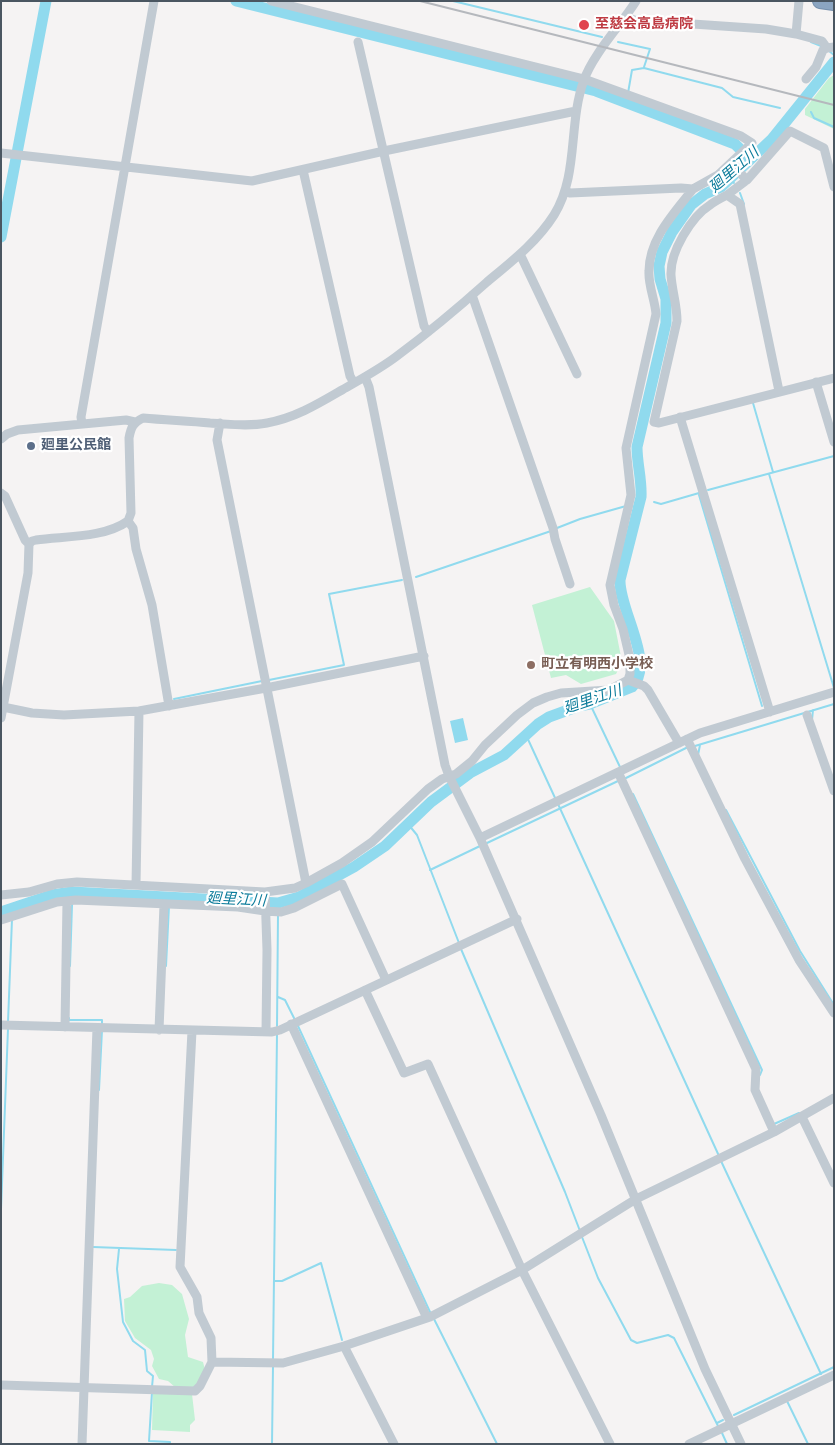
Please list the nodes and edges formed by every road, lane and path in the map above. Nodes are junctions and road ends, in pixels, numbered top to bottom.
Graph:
1 (154, 1) edge
2 (271, 1) edge
3 (636, 1) edge
4 (799, 1) edge
5 (820, 1) edge
6 (834, 3) edge
7 (626, 17) junction
8 (796, 34) junction
9 (358, 42) dead end
10 (828, 48) edge
11 (584, 79) junction
12 (806, 79) dead end
13 (576, 111) junction
14 (384, 151) junction
15 (6, 154) edge
16 (732, 164) junction
17 (125, 167) junction
18 (303, 170) junction
19 (747, 180) junction
20 (834, 187) edge
21 (693, 189) junction
22 (565, 191) junction
23 (727, 195) junction
24 (520, 254) junction
25 (472, 295) junction
26 (428, 332) junction
27 (577, 374) dead end
28 (365, 377) junction
29 (834, 378) edge
30 (816, 382) junction
31 (354, 383) junction
32 (782, 390) junction
33 (680, 417) junction
34 (135, 422) junction
35 (82, 424) junction
36 (220, 424) junction
37 (1, 439) edge
38 (834, 442) edge
39 (1, 493) edge
40 (128, 522) junction
41 (30, 544) junction
42 (570, 584) dead end
43 (424, 656) junction
44 (628, 680) junction
45 (265, 683) junction
46 (4, 684) edge
47 (833, 692) edge
48 (169, 706) junction
49 (3, 707) junction
50 (139, 711) junction
51 (770, 712) junction
52 (806, 715) dead end
53 (1, 718) edge
54 (687, 744) junction
55 (621, 774) junction
56 (450, 777) junction
57 (834, 791) edge
58 (482, 842) junction
59 (306, 883) junction
60 (136, 885) junction
61 (265, 894) junction
62 (1, 895) edge
63 (68, 901) junction
64 (167, 905) junction
65 (265, 910) junction
66 (9, 918) edge
67 (517, 919) junction
68 (386, 980) junction
69 (365, 990) junction
70 (834, 1013) edge
71 (294, 1023) junction
72 (6, 1025) edge
73 (65, 1027) junction
74 (100, 1028) junction
75 (159, 1030) junction
76 (192, 1031) junction
77 (273, 1031) junction
78 (834, 1098) edge
79 (804, 1116) junction
80 (774, 1132) junction
81 (834, 1183) edge
82 (636, 1199) junction
83 (522, 1270) junction
84 (430, 1316) junction
85 (344, 1346) junction
86 (212, 1362) junction
87 (834, 1375) edge
88 (1, 1385) edge
89 (84, 1389) junction
90 (727, 1425) junction
91 (82, 1444) edge
92 (394, 1444) edge
93 (610, 1444) edge
94 (689, 1444) edge
95 (741, 1444) edge

1 - 17 street
2 - 11 street
3 - 7 street
4 - 8 street
5 - 6 highway
7 - 8 street
7 - 11 street
8 - 10 street
9 - 14 street
10 - 12 street
11 - 13 street
11 - 16 street
13 - 14 street
13 - 22 street
14 - 18 street
14 - 26 street
15 - 17 street
16 - 19 street
16 - 21 street
17 - 18 street
17 - 35 street
18 - 31 street
19 - 20 street
19 - 23 street
21 - 22 street
21 - 44 street
22 - 24 street
23 - 32 street
23 - 33 street
24 - 25 street
24 - 27 street
25 - 26 street
25 - 42 street
26 - 28 street
28 - 31 street
28 - 43 street
29 - 30 street
30 - 32 street
30 - 38 street
31 - 36 street
32 - 33 street
33 - 51 street
34 - 35 street
34 - 36 street
34 - 40 street
35 - 37 street
36 - 45 street
39 - 41 street
40 - 41 street
40 - 48 street
41 - 46 street
43 - 45 street
43 - 56 street
44 - 54 street
44 - 56 street
45 - 48 street
45 - 59 street
46 - 49 street
47 - 51 street
48 - 50 street
49 - 50 street
49 - 53 street
50 - 60 street
51 - 54 street
52 - 57 street
54 - 55 street
54 - 70 street
55 - 58 street
55 - 80 street
56 - 58 street
56 - 59 street
58 - 67 street
59 - 61 street
60 - 61 street
60 - 62 street
61 - 65 street
63 - 64 street
63 - 66 street
63 - 73 street
64 - 65 street
64 - 75 street
65 - 68 street
65 - 77 street
67 - 68 street
67 - 82 street
68 - 69 street
69 - 71 street
69 - 83 street
71 - 77 street
71 - 84 street
72 - 73 street
73 - 74 street
74 - 75 street
74 - 89 street
75 - 76 street
76 - 77 street
76 - 86 street
78 - 79 street
79 - 80 street
79 - 81 street
80 - 82 street
82 - 83 street
82 - 90 street
83 - 84 street
83 - 93 street
84 - 85 street
85 - 86 street
85 - 92 street
86 - 89 street
87 - 90 street
88 - 89 street
89 - 91 street
90 - 94 street
90 - 95 street

